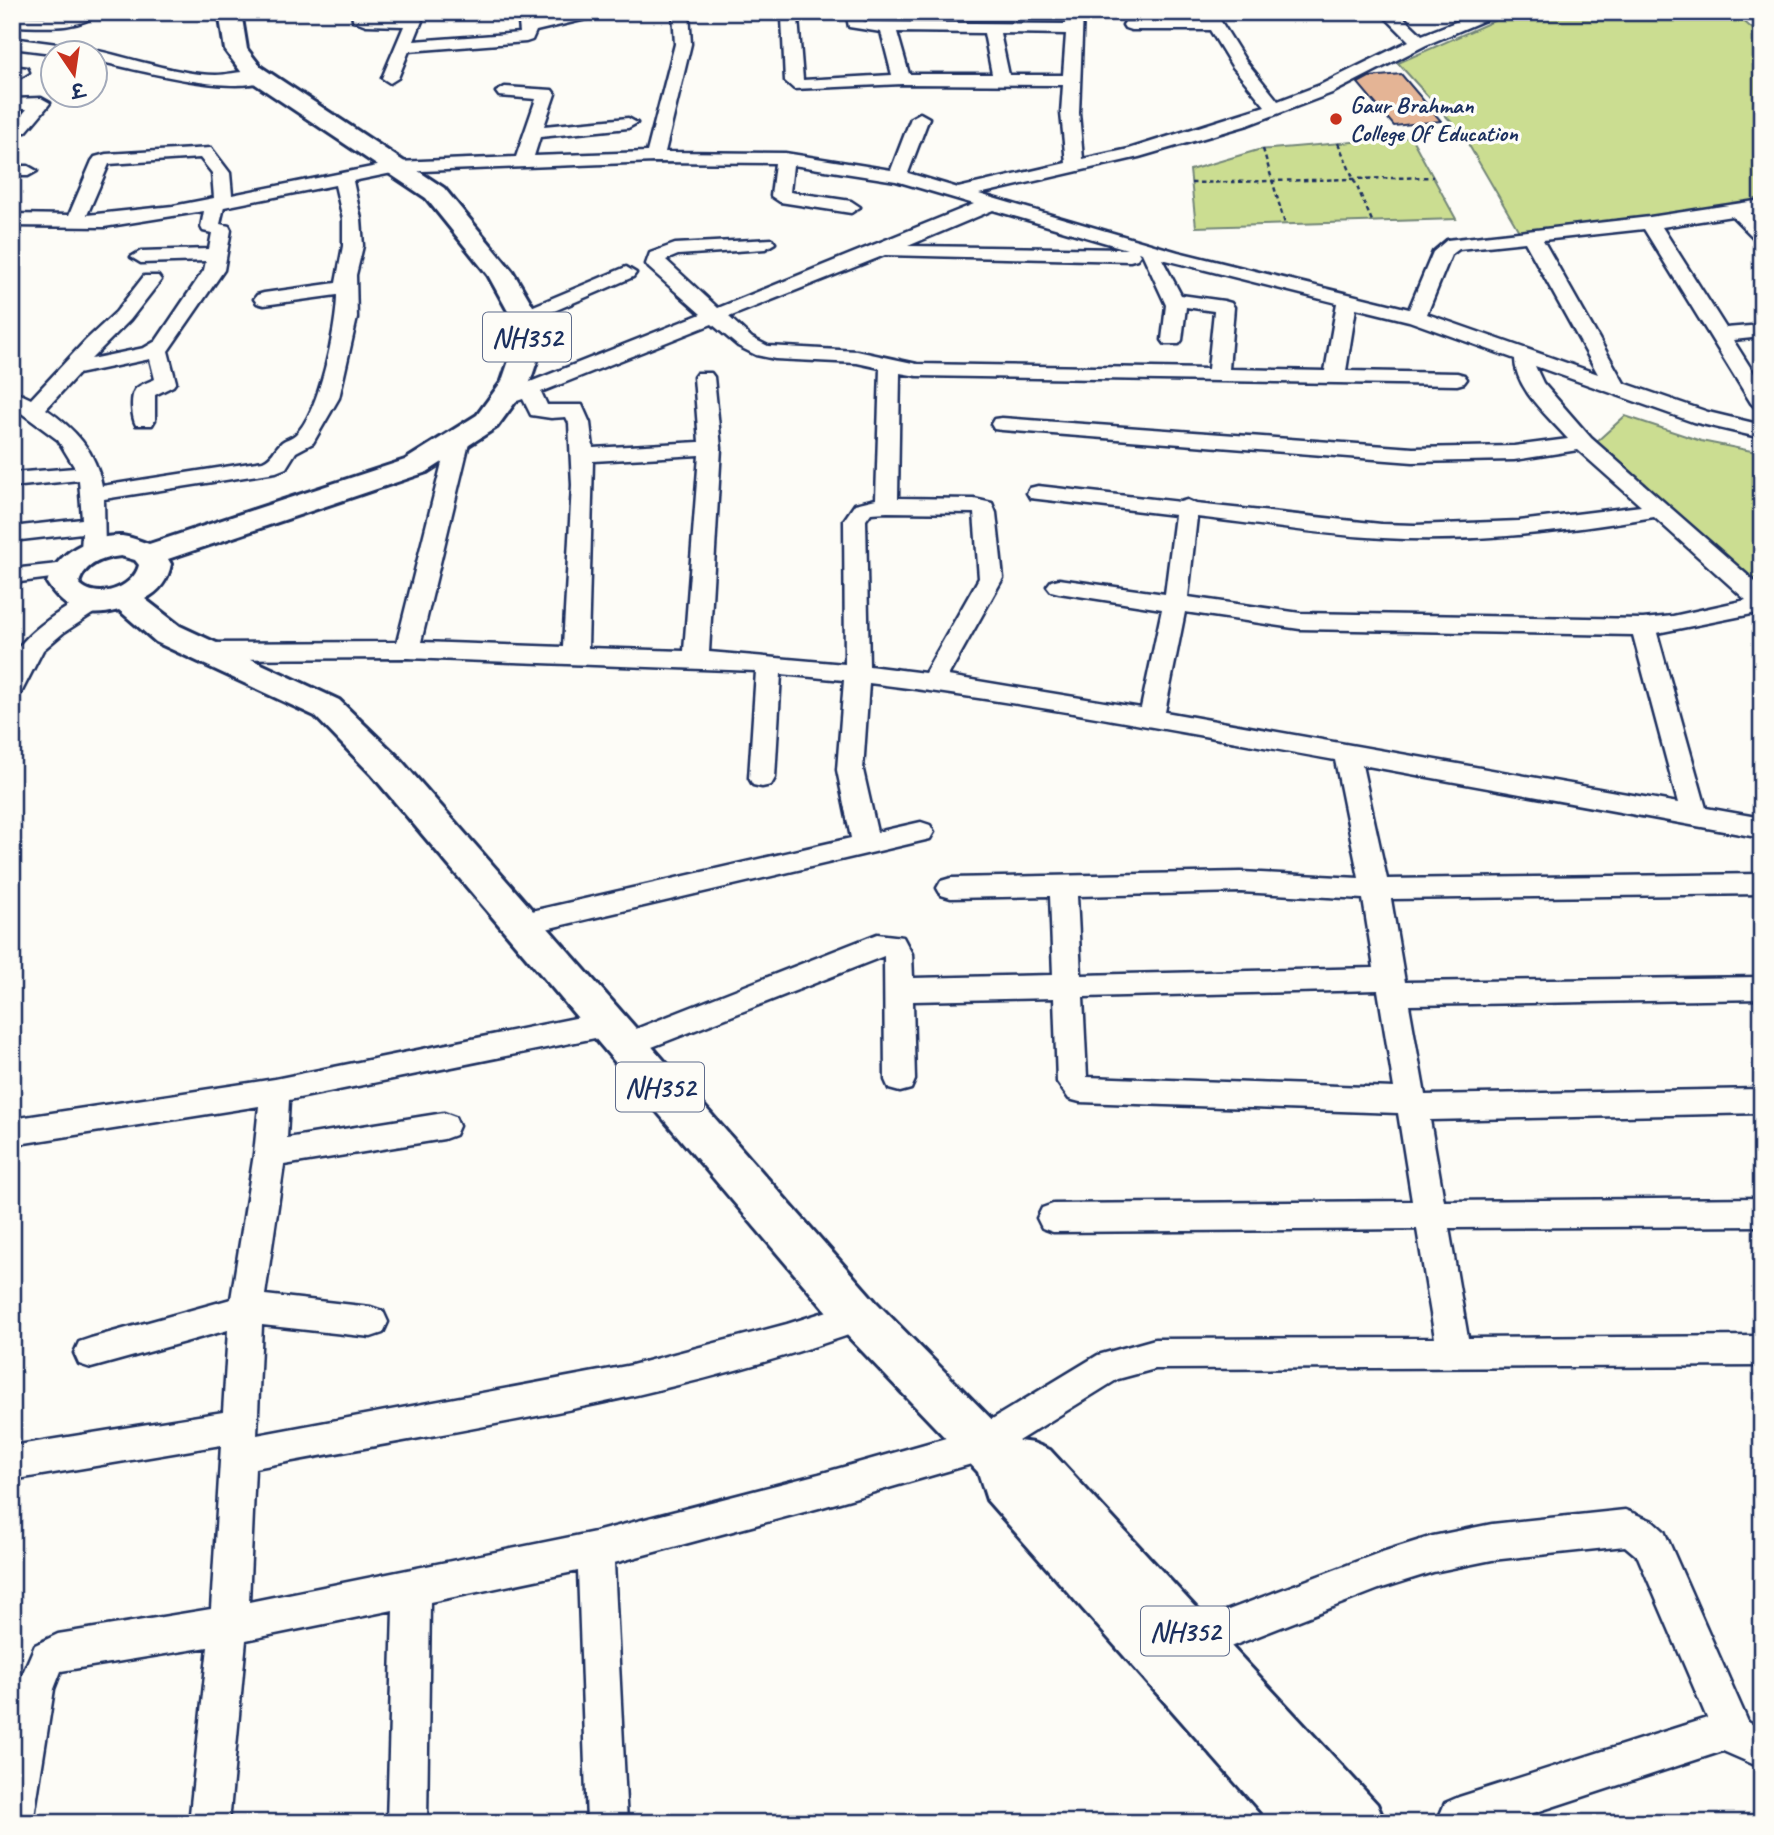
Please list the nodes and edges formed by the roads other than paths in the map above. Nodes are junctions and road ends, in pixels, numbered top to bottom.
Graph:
1 (91, 12) edge
2 (230, 12) edge
3 (360, 12) edge
4 (597, 12) edge
5 (681, 12) edge
6 (855, 12) edge
7 (1388, 12) edge
8 (1496, 12) edge
9 (790, 18) dead end
10 (1210, 18) edge
11 (527, 20) edge
12 (1074, 20) edge
13 (12, 21) edge
14 (1131, 25) dead end
15 (888, 27) junction
16 (991, 28) junction
17 (1420, 42) junction
18 (12, 43) edge
19 (38, 46) edge
20 (403, 47) junction
21 (108, 58) edge
22 (260, 77) junction
23 (390, 78) dead end
24 (1001, 78) junction
25 (902, 79) junction
26 (1070, 80) junction
27 (505, 92) dead end
28 (12, 104) edge
29 (1275, 108) junction
30 (920, 118) dead end
31 (628, 123) dead end
32 (20, 128) dead end
33 (534, 132) junction
34 (655, 157) junction
35 (785, 158) junction
36 (523, 162) junction
37 (1074, 165) junction
38 (397, 167) junction
39 (898, 176) junction
40 (343, 178) junction
41 (957, 194) junction
42 (219, 203) junction
43 (990, 204) junction
44 (1762, 206) edge
45 (851, 207) dead end
46 (1736, 210) junction
47 (12, 220) edge
48 (75, 222) junction
49 (1650, 223) junction
50 (1762, 235) edge
51 (1532, 237) junction
52 (765, 243) dead end
53 (881, 250) junction
54 (217, 255) junction
55 (1150, 255) junction
56 (1171, 256) junction
57 (141, 257) dead end
58 (626, 273) dead end
59 (151, 280) dead end
60 (345, 288) junction
61 (264, 299) dead end
62 (1175, 300) junction
63 (1347, 300) junction
64 (716, 315) junction
65 (524, 317) junction
66 (1416, 317) junction
67 (1762, 331) edge
68 (1720, 335) junction
69 (1172, 340) dead end
70 (158, 349) junction
71 (1525, 354) junction
72 (890, 364) junction
73 (1762, 367) edge
74 (1740, 368) junction
75 (72, 369) junction
76 (1218, 376) junction
77 (704, 377) dead end
78 (1334, 378) junction
79 (1457, 379) dead end
80 (1617, 388) junction
81 (530, 390) junction
82 (12, 396) edge
83 (502, 400) junction
84 (1762, 403) edge
85 (32, 410) junction
86 (144, 419) dead end
87 (1002, 424) dead end
88 (1762, 432) edge
89 (459, 439) junction
90 (1583, 443) junction
91 (710, 448) junction
92 (583, 455) junction
93 (12, 480) edge
94 (90, 484) junction
95 (1038, 493) dead end
96 (887, 505) junction
97 (1187, 507) junction
98 (1656, 510) junction
99 (12, 534) edge
100 (94, 538) junction
101 (150, 554) junction
102 (67, 570) junction
103 (12, 576) edge
104 (1059, 586) dead end
105 (111, 600) junction
106 (1762, 602) edge
107 (1175, 605) junction
108 (1643, 626) junction
109 (12, 637) edge
110 (41, 637) junction
111 (407, 650) junction
112 (200, 651) junction
113 (575, 656) junction
114 (696, 660) junction
115 (769, 664) junction
116 (857, 673) junction
117 (932, 682) junction
118 (12, 687) edge
119 (1151, 718) junction
120 (1346, 752) junction
121 (762, 778) dead end
122 (1695, 818) junction
123 (1762, 828) edge
124 (921, 832) dead end
125 (866, 845) junction
126 (1762, 884) edge
127 (1063, 885) junction
128 (951, 888) dead end
129 (1375, 889) junction
130 (520, 924) junction
131 (1069, 986) junction
132 (1391, 986) junction
133 (1762, 988) edge
134 (899, 990) junction
135 (615, 1035) junction
136 (900, 1080) dead end
137 (275, 1091) junction
138 (1762, 1101) edge
139 (1410, 1104) junction
140 (444, 1126) dead end
141 (12, 1132) edge
142 (270, 1154) junction
143 (1762, 1212) edge
144 (1429, 1214) junction
145 (1053, 1218) dead end
146 (246, 1310) junction
147 (859, 1315) junction
148 (371, 1322) dead end
149 (1762, 1351) edge
150 (92, 1353) dead end
151 (1454, 1354) junction
152 (238, 1441) junction
153 (991, 1453) junction
154 (12, 1463) edge
155 (595, 1550) junction
156 (412, 1587) junction
157 (229, 1625) junction
158 (1194, 1642) junction
159 (1747, 1739) edge
160 (1459, 1817) dead end
161 (13, 1823) edge
162 (209, 1823) edge
163 (407, 1823) edge
164 (607, 1823) edge
165 (1308, 1823) edge
166 (1358, 1823) edge

1 - 13 street
2 - 22 highway, NH352
3 - 20 street
4 - 11 street
5 - 34 street
6 - 15 street
7 - 17 street
8 - 17 street
9 - 25 street
10 - 14 street
10 - 29 street
11 - 20 street
12 - 16 street
12 - 26 street
15 - 16 street
15 - 25 street
16 - 24 street
17 - 29 street
18 - 19 street
20 - 23 street
21 - 22 street
22 - 38 highway, NH352
24 - 25 street
24 - 26 street
26 - 37 street
27 - 33 street
28 - 32 street
29 - 37 street
30 - 39 street
31 - 33 street
33 - 36 street
34 - 35 street
34 - 36 street
35 - 39 street
35 - 45 street
36 - 38 street
37 - 41 street
38 - 40 street
38 - 65 highway, NH352
39 - 41 street
40 - 42 street
40 - 60 street
41 - 43 street
42 - 48 street
42 - 48 street
42 - 54 street
43 - 53 street
43 - 56 street
44 - 46 street
46 - 49 street
46 - 50 street
47 - 48 street
49 - 51 street
49 - 68 street
51 - 66 street
51 - 80 street
52 - 64 street
53 - 55 street
53 - 64 street
54 - 57 street
54 - 70 street
55 - 56 street
55 - 62 street
56 - 63 street
58 - 65 street
59 - 75 street
60 - 61 street
60 - 94 street
62 - 69 street
62 - 76 street
63 - 66 street
63 - 78 street
64 - 72 street
64 - 81 street
65 - 83 highway, NH352
66 - 71 street
67 - 68 street
68 - 74 street
70 - 75 street
70 - 86 street
71 - 80 street
71 - 90 street
72 - 76 street
72 - 96 street
73 - 74 street
74 - 84 street
75 - 85 street
76 - 78 street
77 - 91 street
78 - 79 street
80 - 88 street
81 - 83 street
81 - 92 street
82 - 85 street
83 - 89 highway, NH352
85 - 94 street
87 - 90 street
89 - 101 highway, NH352
89 - 111 street
90 - 98 street
91 - 92 street
91 - 114 street
92 - 113 street
93 - 94 street
94 - 100 street
95 - 97 street
96 - 116 street
96 - 117 street
97 - 98 street
97 - 107 street
98 - 106 street
99 - 100 street
100 - 101 highway
100 - 102 highway
101 - 105 highway
102 - 103 street
102 - 105 highway, NH352
104 - 107 street
105 - 110 street
105 - 112 highway, NH352
106 - 108 street
107 - 108 street
107 - 119 street
108 - 122 street
109 - 110 street
110 - 118 street
111 - 112 street
111 - 113 street
112 - 130 highway, NH352
113 - 114 street
114 - 115 street
115 - 116 street
115 - 121 street
116 - 117 street
116 - 125 street
117 - 119 street
119 - 120 street
120 - 122 street
120 - 129 street
122 - 123 street
124 - 125 street
125 - 130 street
126 - 129 street
127 - 128 street
127 - 129 street
127 - 131 street
129 - 132 street
130 - 135 highway, NH352
131 - 132 street
131 - 134 street
131 - 139 street
132 - 133 street
132 - 139 street
134 - 135 street
134 - 136 street
135 - 137 street
135 - 147 highway, NH352
137 - 141 street
137 - 142 street
138 - 139 street
139 - 144 street
140 - 142 street
142 - 146 street
143 - 144 street
144 - 145 street
144 - 151 street
146 - 148 street
146 - 150 street
146 - 152 street
147 - 152 street
147 - 153 highway, NH352
149 - 151 street
151 - 153 street
152 - 154 street
152 - 157 street
153 - 155 street
153 - 158 highway, NH352
153 - 165 highway, NH352
155 - 156 street
155 - 164 street
156 - 157 street
156 - 163 street
157 - 161 street
157 - 162 street
158 - 159 street
158 - 166 highway, NH352
159 - 160 street

